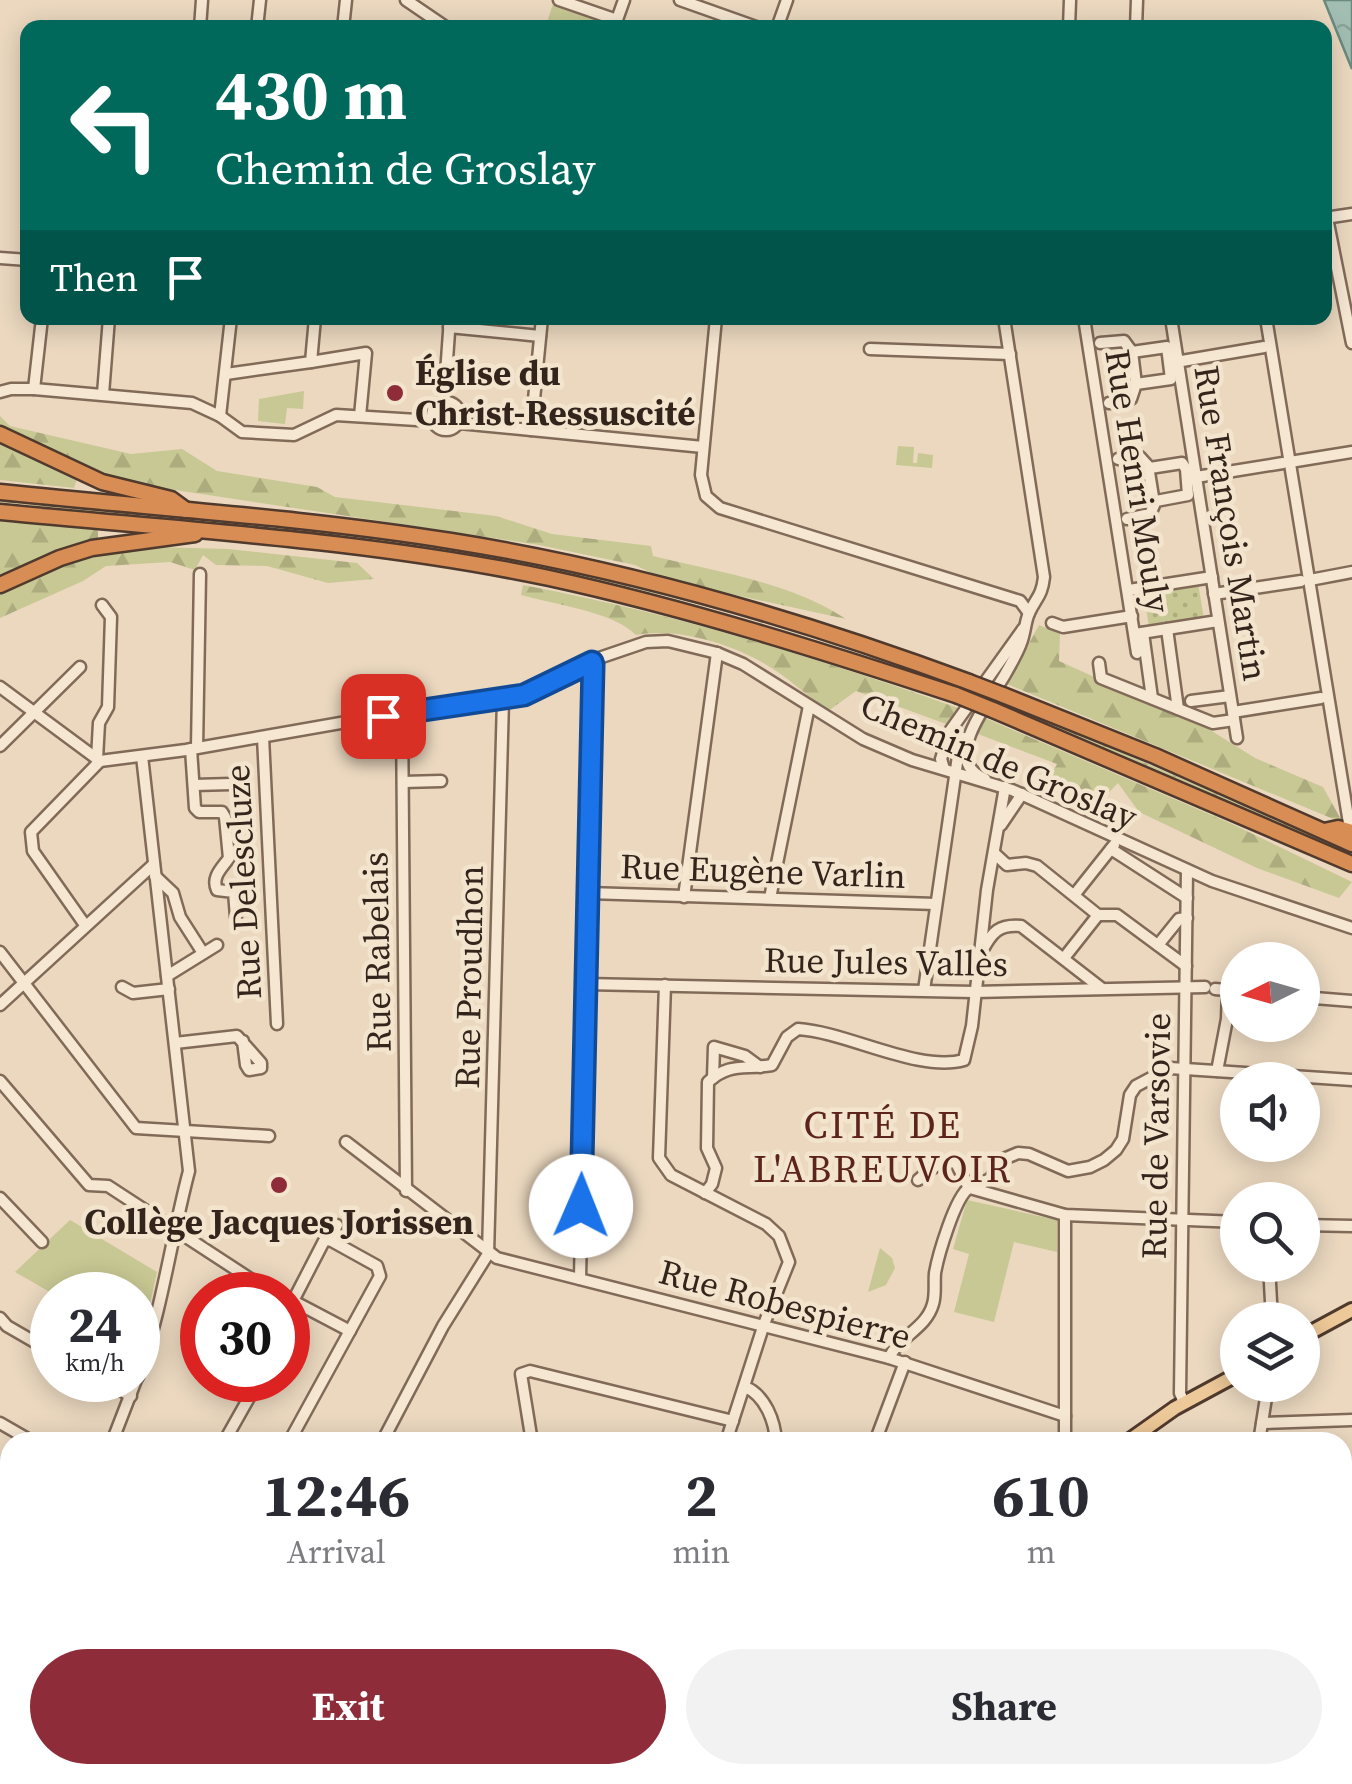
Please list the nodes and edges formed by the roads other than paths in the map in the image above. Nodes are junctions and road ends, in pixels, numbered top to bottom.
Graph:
1 (406, 0) edge
2 (560, 0) edge
3 (680, 0) edge
4 (435, 20) edge
5 (607, 20) edge
6 (736, 20) edge
7 (1332, 247) edge
8 (41, 325) edge
9 (108, 325) edge
10 (231, 325) edge
11 (314, 325) edge
12 (450, 325) edge
13 (469, 325) edge
14 (541, 325) edge
15 (715, 325) edge
16 (1005, 325) edge
17 (1085, 325) edge
18 (1172, 325) edge
19 (1267, 325) edge
20 (540, 336) junction
21 (1351, 337) edge
22 (1100, 343) dead end
23 (1264, 348) dead end
24 (870, 349) dead end
25 (1132, 352) junction
26 (1010, 354) junction
27 (311, 362) junction
28 (1174, 362) junction
29 (226, 374) junction
30 (1136, 384) junction
31 (34, 389) junction
32 (0, 392) edge
33 (103, 394) junction
34 (444, 402) junction
35 (1109, 403) dead end
36 (220, 416) junction
37 (360, 416) junction
38 (433, 421) junction
39 (459, 423) junction
40 (532, 430) junction
41 (0, 434) edge
42 (704, 447) junction
43 (1352, 452) edge
44 (1118, 459) dead end
45 (1286, 462) junction
46 (1148, 466) junction
47 (1191, 478) junction
48 (0, 492) edge
49 (1154, 503) junction
50 (187, 510) junction
51 (0, 512) edge
52 (1127, 519) dead end
53 (204, 532) junction
54 (1352, 572) edge
55 (200, 574) dead end
56 (1212, 577) junction
57 (1305, 580) junction
58 (0, 585) edge
59 (1129, 590) junction
60 (1214, 594) junction
61 (102, 604) dead end
62 (1028, 613) junction
63 (1132, 616) junction
64 (1218, 621) junction
65 (1052, 623) dead end
66 (1023, 629) junction
67 (1167, 629) junction
68 (1139, 634) junction
69 (716, 653) junction
70 (1138, 653) dead end
71 (592, 662) junction
72 (1099, 663) dead end
73 (80, 667) dead end
74 (0, 688) edge
75 (1230, 696) junction
76 (1152, 698) junction
77 (1321, 698) dead end
78 (503, 700) junction
79 (1191, 702) dead end
80 (809, 706) junction
81 (1178, 709) junction
82 (34, 711) junction
83 (402, 712) junction
84 (1234, 716) junction
85 (975, 720) junction
86 (950, 731) junction
87 (263, 737) junction
88 (1237, 738) dead end
89 (0, 746) edge
90 (194, 748) junction
91 (142, 756) junction
92 (102, 760) junction
93 (921, 762) junction
94 (944, 769) junction
95 (956, 773) junction
96 (441, 781) dead end
97 (403, 782) junction
98 (232, 784) dead end
99 (194, 785) junction
100 (1004, 788) junction
101 (1022, 794) junction
102 (1351, 827) edge
103 (997, 830) junction
104 (1323, 832) junction
105 (1114, 844) junction
106 (1352, 844) edge
107 (994, 853) junction
108 (1007, 865) junction
109 (1349, 866) edge
110 (155, 870) junction
111 (1187, 870) junction
112 (986, 890) junction
113 (588, 893) junction
114 (1075, 894) junction
115 (684, 896) junction
116 (770, 898) junction
117 (1187, 898) junction
118 (936, 904) junction
119 (984, 911) junction
120 (236, 916) dead end
121 (1098, 916) junction
122 (1352, 916) edge
123 (1186, 918) junction
124 (85, 925) junction
125 (1346, 926) edge
126 (1002, 927) junction
127 (1158, 944) junction
128 (216, 945) dead end
129 (0, 952) edge
130 (203, 954) junction
131 (978, 956) junction
132 (1064, 958) junction
133 (1186, 966) junction
134 (23, 983) junction
135 (168, 983) junction
136 (585, 984) junction
137 (665, 985) junction
138 (1186, 986) junction
139 (122, 987) dead end
140 (1101, 988) junction
141 (1220, 989) edge
142 (924, 990) junction
143 (974, 992) junction
144 (1320, 998) edge
145 (1352, 1001) edge
146 (0, 1004) edge
147 (277, 1024) dead end
148 (243, 1041) dead end
149 (1223, 1042) edge
150 (175, 1043) junction
151 (761, 1067) junction
152 (1184, 1070) junction
153 (1217, 1071) junction
154 (713, 1078) junction
155 (1352, 1080) edge
156 (0, 1081) edge
157 (186, 1132) junction
158 (270, 1136) dead end
159 (346, 1142) dead end
160 (918, 1180) dead end
161 (970, 1188) junction
162 (406, 1190) junction
163 (705, 1193) junction
164 (0, 1198) edge
165 (1065, 1215) junction
166 (1181, 1220) junction
167 (1220, 1221) edge
168 (337, 1225) dead end
169 (1320, 1225) edge
170 (1352, 1226) edge
171 (173, 1230) junction
172 (330, 1240) junction
173 (42, 1242) dead end
174 (488, 1254) junction
175 (239, 1272) edge
176 (308, 1272) edge
177 (580, 1279) junction
178 (160, 1297) edge
179 (1352, 1310) edge
180 (310, 1314) edge
181 (0, 1318) edge
182 (764, 1324) junction
183 (1320, 1327) edge
184 (350, 1331) junction
185 (30, 1339) edge
186 (889, 1358) junction
187 (905, 1362) junction
188 (1220, 1384) edge
189 (744, 1387) junction
190 (128, 1402) edge
191 (247, 1402) edge
192 (1265, 1402) edge
193 (1184, 1403) junction
194 (1065, 1416) junction
195 (1352, 1420) edge
196 (733, 1421) junction
197 (1262, 1423) junction
198 (116, 1432) edge
199 (230, 1432) edge
200 (294, 1432) edge
201 (387, 1432) edge
202 (530, 1432) edge
203 (729, 1432) edge
204 (773, 1432) edge
205 (880, 1432) edge
206 (1065, 1432) edge
207 (1142, 1432) edge
208 (1261, 1432) edge

1 - 4 street
2 - 5 street
3 - 6 street
7 - 21 street
8 - 31 street
9 - 33 street
10 - 29 street
11 - 27 street
12 - 34 street
13 - 20 street
14 - 20 street
15 - 42 street
16 - 26 street
17 - 59 street, Rue Henri Mouly
18 - 28 street, Rue François Martin
19 - 45 street
20 - 40 street
22 - 25 street
23 - 28 street
24 - 26 street
25 - 28 street
25 - 30 street
26 - 62 street
27 - 29 street
27 - 37 street
28 - 30 street
28 - 47 street, Rue François Martin
29 - 36 street
30 - 35 street
31 - 32 street
31 - 33 street
33 - 36 street
34 - 38 street
34 - 39 street
36 - 37 street
37 - 38 street
38 - 39 street
39 - 40 street
40 - 42 street
41 - 50 highway
42 - 62 street
43 - 45 street
44 - 46 street
45 - 47 street
45 - 57 street
46 - 47 street
46 - 49 street
47 - 49 street
47 - 56 street, Rue François Martin
48 - 50 highway
49 - 52 street
50 - 104 highway, bridge
51 - 53 highway
53 - 58 highway
53 - 109 highway, bridge
54 - 57 street
55 - 90 street
56 - 59 street
56 - 60 street, Rue François Martin
57 - 60 street
57 - 102 street
59 - 63 street, Rue Henri Mouly
60 - 64 street, Rue François Martin
61 - 92 street
62 - 66 street
63 - 65 street
63 - 68 street, Rue Henri Mouly
64 - 67 street
64 - 75 street, Rue François Martin
66 - 85 street
66 - 86 street
67 - 68 street
67 - 81 street
68 - 70 street, Rue Henri Mouly
68 - 76 street
69 - 71 street, Chemin de Groslay
69 - 80 street, Chemin de Groslay
69 - 115 street
71 - 78 street, Chemin de Groslay
71 - 113 street
72 - 76 street
73 - 82 street
74 - 82 street
75 - 79 street
75 - 84 street, Rue François Martin
76 - 81 street
77 - 84 street
78 - 83 street, Chemin de Groslay
78 - 174 street, Rue Proudhon
80 - 93 street, Chemin de Groslay
80 - 116 street
81 - 84 street
82 - 89 street
82 - 92 street
83 - 87 street, Chemin de Groslay
83 - 97 street, Rue Rabelais
84 - 88 street, Rue François Martin
85 - 95 street
85 - 100 street
86 - 93 street
86 - 94 street
87 - 90 street, Chemin de Groslay
87 - 147 street, Rue Delescluze
90 - 91 street, Chemin de Groslay
90 - 99 street
91 - 92 street, Chemin de Groslay
91 - 110 street
92 - 124 street
93 - 94 street, Chemin de Groslay
94 - 95 street, Chemin de Groslay
95 - 100 street, Chemin de Groslay
95 - 118 street
96 - 97 street
97 - 162 street, Rue Rabelais
98 - 99 street
99 - 120 street
100 - 101 street, Chemin de Groslay
100 - 103 street
101 - 103 street
101 - 105 street, Chemin de Groslay
102 - 104 highway
103 - 107 street
104 - 106 highway
105 - 111 street, Chemin de Groslay
105 - 114 street
105 - 117 street
107 - 108 street
107 - 112 street
108 - 112 street
108 - 114 street
110 - 124 street
110 - 130 street
110 - 135 street
111 - 117 street, Rue de Varsovie
111 - 125 street, Chemin de Groslay
112 - 119 street
113 - 115 street, Rue Eugène Varlin
113 - 136 street
114 - 121 street
115 - 116 street, Rue Eugène Varlin
116 - 118 street, Rue Eugène Varlin
117 - 123 street, Rue de Varsovie
118 - 142 street
119 - 126 street
119 - 131 street
121 - 127 street
121 - 132 street
122 - 125 street
123 - 127 street
123 - 133 street, Rue de Varsovie
124 - 134 street
126 - 131 street
126 - 132 street
127 - 133 street
128 - 130 street
129 - 134 street
130 - 135 street
131 - 143 street
132 - 140 street
133 - 138 street, Rue de Varsovie
134 - 146 street
134 - 157 street
135 - 139 street
135 - 150 street
136 - 137 street, Rue Jules Vallès
136 - 177 street
137 - 142 street, Rue Jules Vallès
137 - 163 street
138 - 140 street, Rue Jules Vallès
138 - 141 street, Rue Jules Vallès
138 - 152 street, Rue de Varsovie
140 - 143 street, Rue Jules Vallès
142 - 143 street, Rue Jules Vallès
143 - 151 street
144 - 145 street
148 - 150 street
149 - 153 street
150 - 157 street
151 - 154 street
151 - 154 street
152 - 153 street
152 - 161 street
152 - 166 street, Rue de Varsovie
153 - 155 street
154 - 163 street
156 - 171 street
157 - 158 street
157 - 171 street
159 - 162 street
160 - 161 street
161 - 165 street
161 - 186 street
162 - 174 street
163 - 182 street
164 - 173 street
165 - 166 street
165 - 194 street
166 - 167 street
166 - 193 street, Rue de Varsovie
168 - 172 street
169 - 170 street
171 - 175 street
171 - 178 street
172 - 176 street
172 - 184 street
174 - 177 street, Rue Robespierre
174 - 201 street
177 - 182 street, Rue Robespierre
179 - 183 main road
180 - 184 street
181 - 185 street
182 - 186 street, Rue Robespierre
182 - 189 street
184 - 200 street
186 - 187 street, Rue Robespierre
187 - 194 street, Rue Robespierre
187 - 205 street
188 - 193 main road
189 - 196 street
189 - 204 street
190 - 198 street
191 - 199 street
192 - 197 street
193 - 207 main road
194 - 206 street
195 - 197 street
196 - 202 street
196 - 203 street
197 - 208 street

